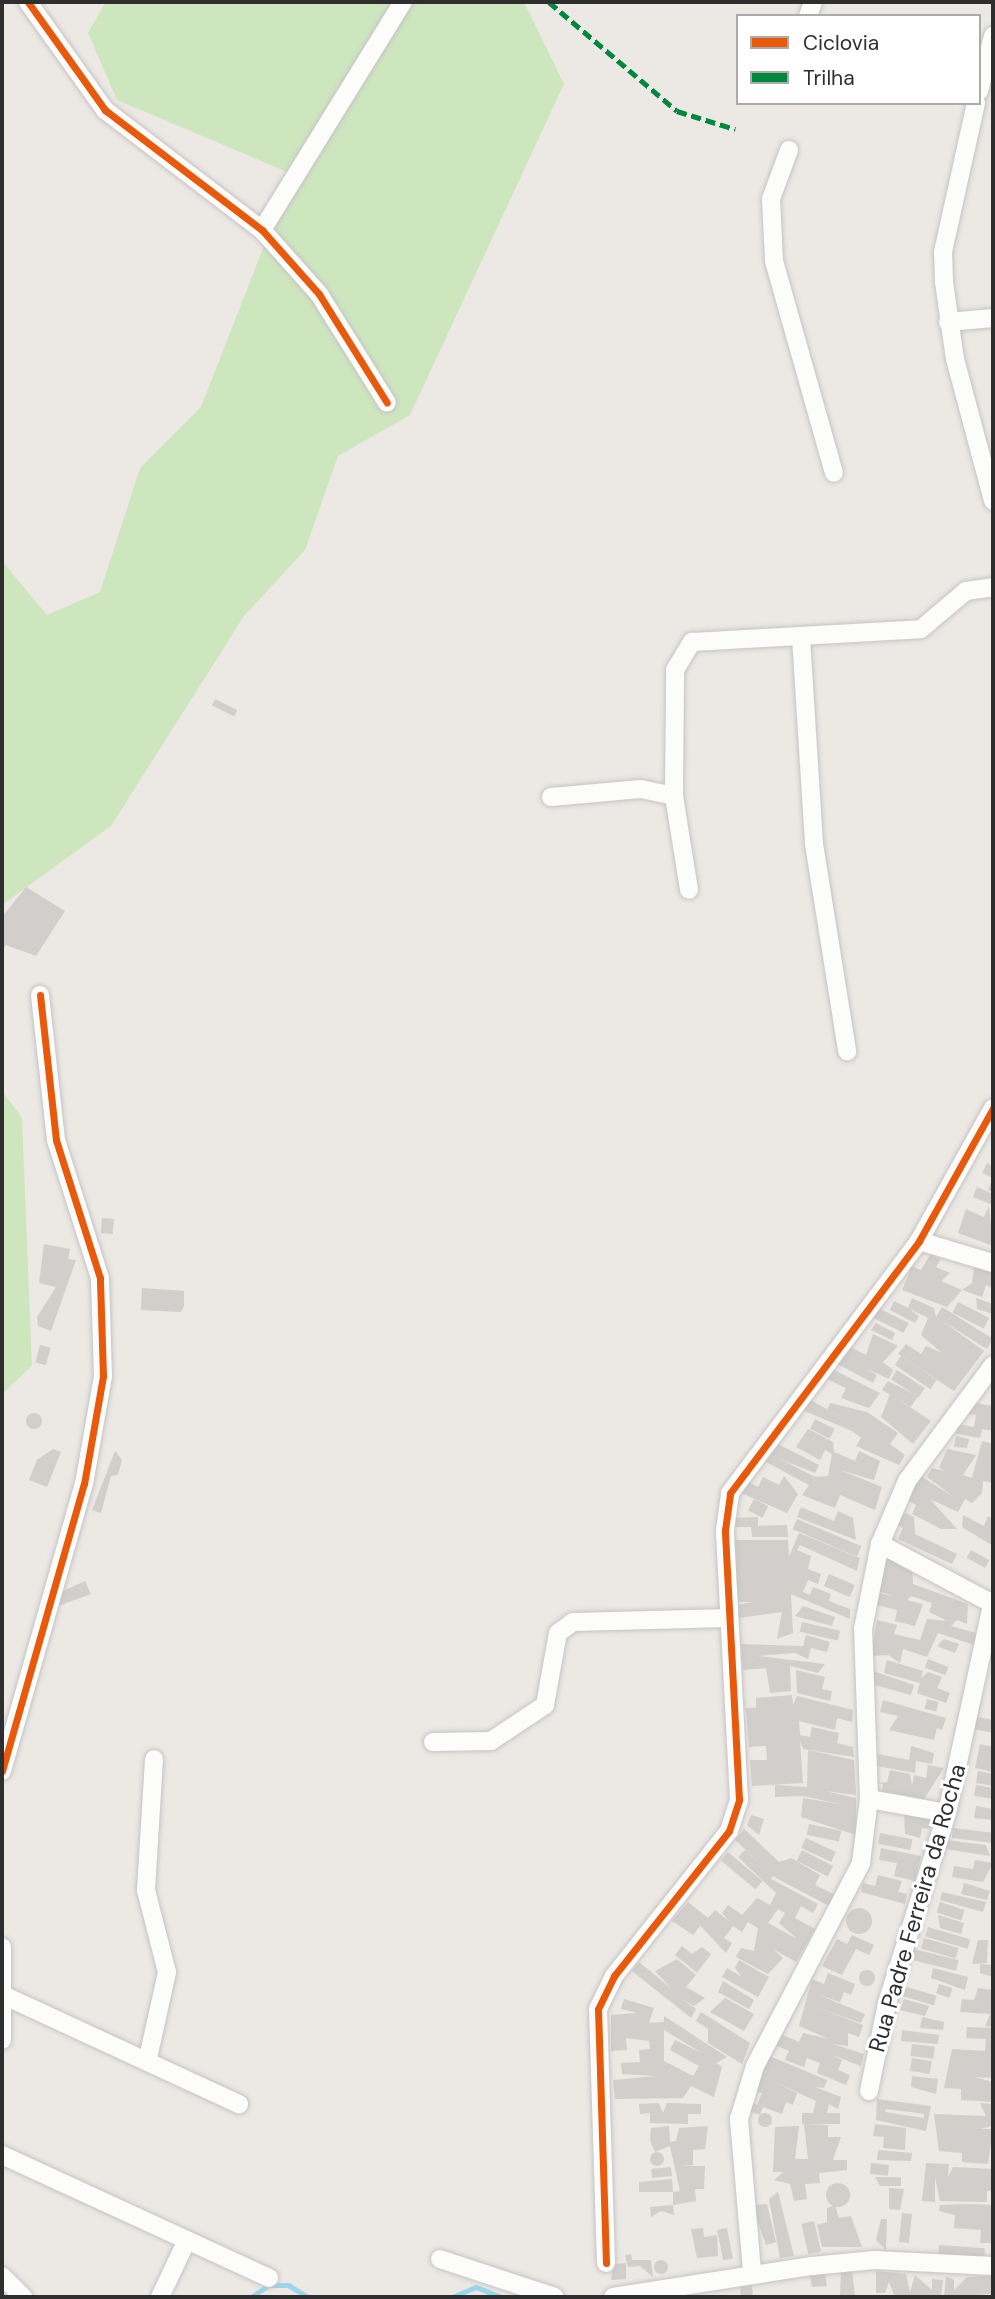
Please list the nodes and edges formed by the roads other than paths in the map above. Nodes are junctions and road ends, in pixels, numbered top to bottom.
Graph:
1 (29, 2) edge
2 (403, 2) edge
3 (993, 36) edge
4 (981, 84) edge
5 (976, 105) edge
6 (789, 150) dead end
7 (262, 230) junction
8 (993, 318) edge
9 (948, 322) junction
10 (387, 403) dead end
11 (834, 473) dead end
12 (993, 501) edge
13 (993, 587) edge
14 (801, 638) junction
15 (674, 796) junction
16 (551, 797) dead end
17 (689, 890) dead end
18 (40, 995) dead end
19 (847, 1051) dead end
20 (993, 1108) edge
21 (988, 1131) edge
22 (919, 1241) junction
23 (993, 1262) edge
24 (993, 1365) edge
25 (880, 1544) junction
26 (993, 1603) edge
27 (729, 1618) junction
28 (433, 1742) dead end
29 (154, 1759) dead end
30 (2, 1771) edge
31 (869, 1799) junction
32 (947, 1813) junction
33 (2, 1947) edge
34 (5, 1996) junction
35 (2, 2040) edge
36 (148, 2057) junction
37 (869, 2091) dead end
38 (239, 2104) dead end
39 (2, 2155) edge
40 (187, 2240) junction
41 (440, 2259) dead end
42 (606, 2263) dead end
43 (993, 2266) edge
44 (752, 2272) junction
45 (2, 2276) edge
46 (270, 2278) dead end
47 (23, 2297) edge
48 (160, 2297) edge
49 (555, 2297) edge
50 (612, 2297) edge

1 - 7 street
2 - 7 street
3 - 4 street
5 - 9 street
6 - 11 street
7 - 10 street
8 - 9 street
9 - 12 street
13 - 14 street
14 - 15 street
14 - 19 street
15 - 16 street
15 - 17 street
18 - 30 street
20 - 21 street
21 - 22 street
22 - 23 street
22 - 27 street
24 - 25 street
25 - 26 street
25 - 31 street
26 - 32 street, Rua Padre Ferreira da Rocha
27 - 28 street
27 - 42 street
29 - 36 street
31 - 32 street
31 - 44 street
32 - 37 street, Rua Padre Ferreira da Rocha
33 - 34 street
34 - 35 street
34 - 36 street
36 - 38 street
39 - 40 street
40 - 46 street
40 - 48 street
41 - 49 street
43 - 44 street
44 - 50 street
45 - 47 street

